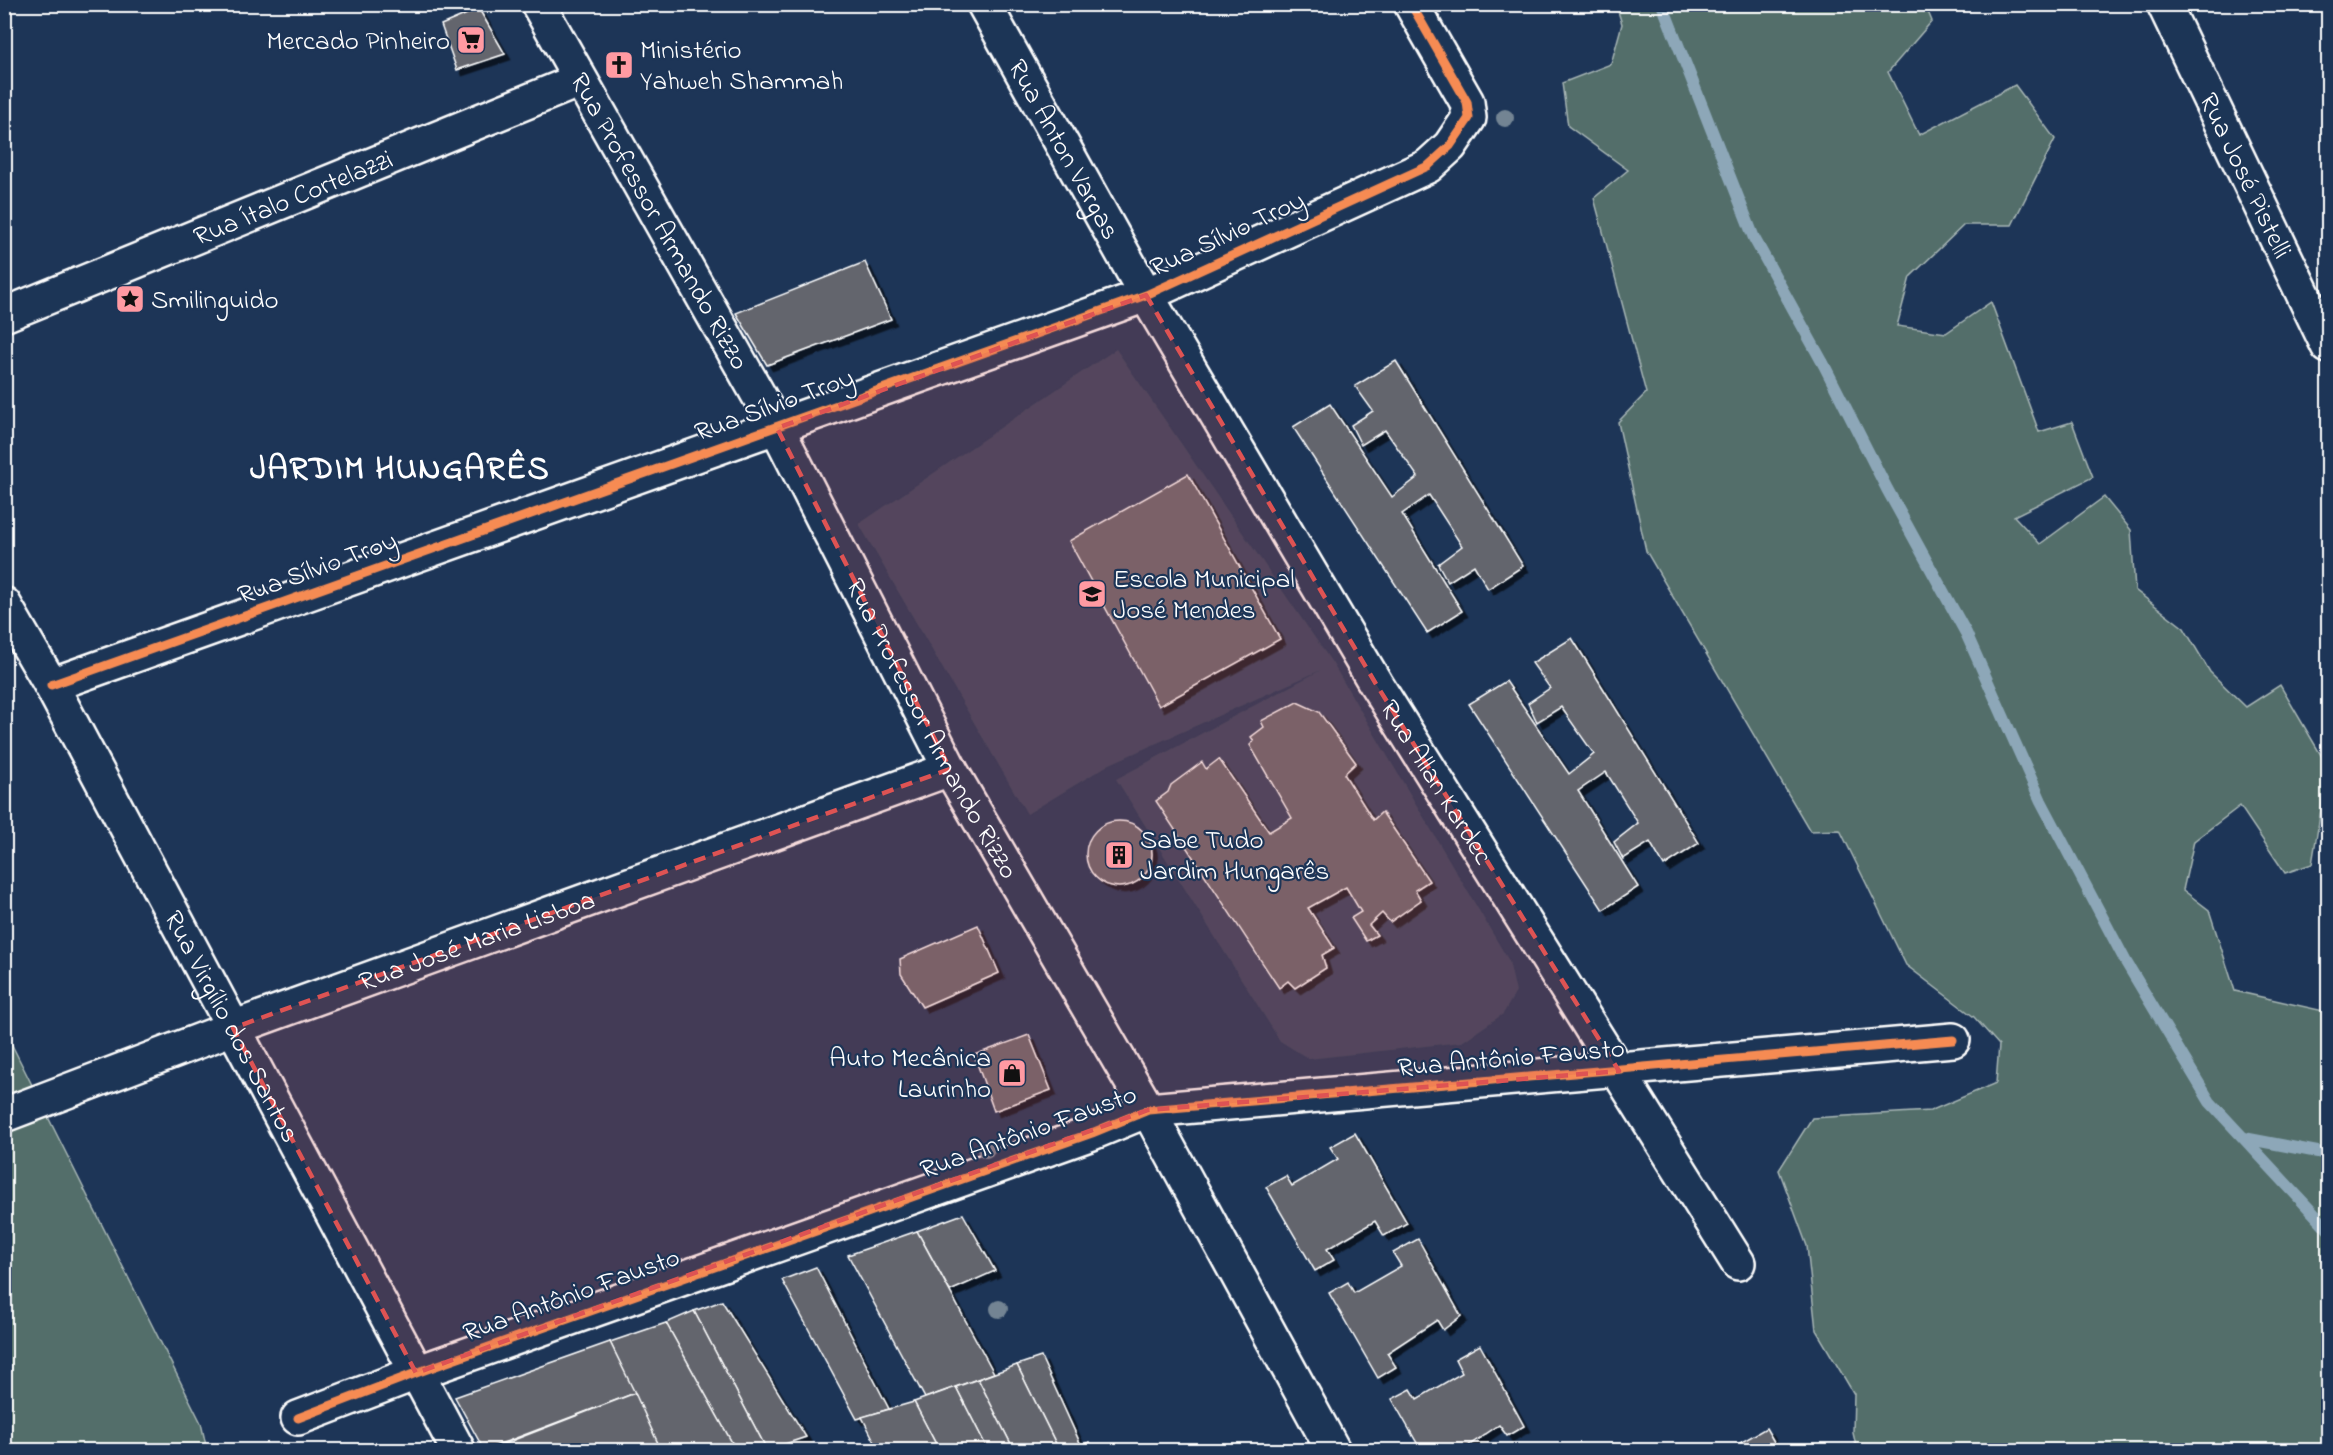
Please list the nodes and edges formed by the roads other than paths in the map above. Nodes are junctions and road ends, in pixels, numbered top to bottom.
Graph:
1 (538, 4) edge
2 (984, 4) edge
3 (1411, 4) edge
4 (2164, 4) edge
5 (580, 80) junction
6 (1146, 295) junction
7 (4, 315) edge
8 (2328, 346) edge
9 (777, 428) junction
10 (4, 604) edge
11 (51, 685) junction
12 (950, 770) junction
13 (233, 1028) junction
14 (1953, 1040) dead end
15 (1619, 1071) junction
16 (1148, 1110) junction
17 (4, 1115) edge
18 (1738, 1263) dead end
19 (416, 1373) junction
20 (298, 1418) dead end
21 (458, 1450) edge
22 (1333, 1450) edge

1 - 5 street, Rua Professor Armando Rizzo
2 - 6 street, Rua Anton Vargas
3 - 6 street, Rua Sílvio Troy
4 - 8 street, Rua José Pistelli
5 - 7 street, Rua Ítalo Cortelazzi
5 - 9 street, Rua Professor Armando Rizzo
6 - 9 street, Rua Sílvio Troy
6 - 15 street, Rua Allan Kardec
9 - 11 street, Rua Sílvio Troy
9 - 12 street, Rua Professor Armando Rizzo
10 - 11 street, Rua Virgílio dos Santos
11 - 13 street, Rua Virgílio dos Santos
12 - 13 street, Rua José Maria Lisboa
12 - 16 street, Rua Professor Armando Rizzo
13 - 17 street, Rua José Maria Lisboa
13 - 19 street, Rua Virgílio dos Santos
14 - 15 street, Rua Antônio Fausto
15 - 16 street, Rua Antônio Fausto
15 - 18 street, Rua Allan Kardec
16 - 19 street, Rua Antônio Fausto
16 - 22 street, Rua Professor Armando Rizzo
19 - 20 street, Rua Antônio Fausto
19 - 21 street, Rua Virgílio dos Santos

